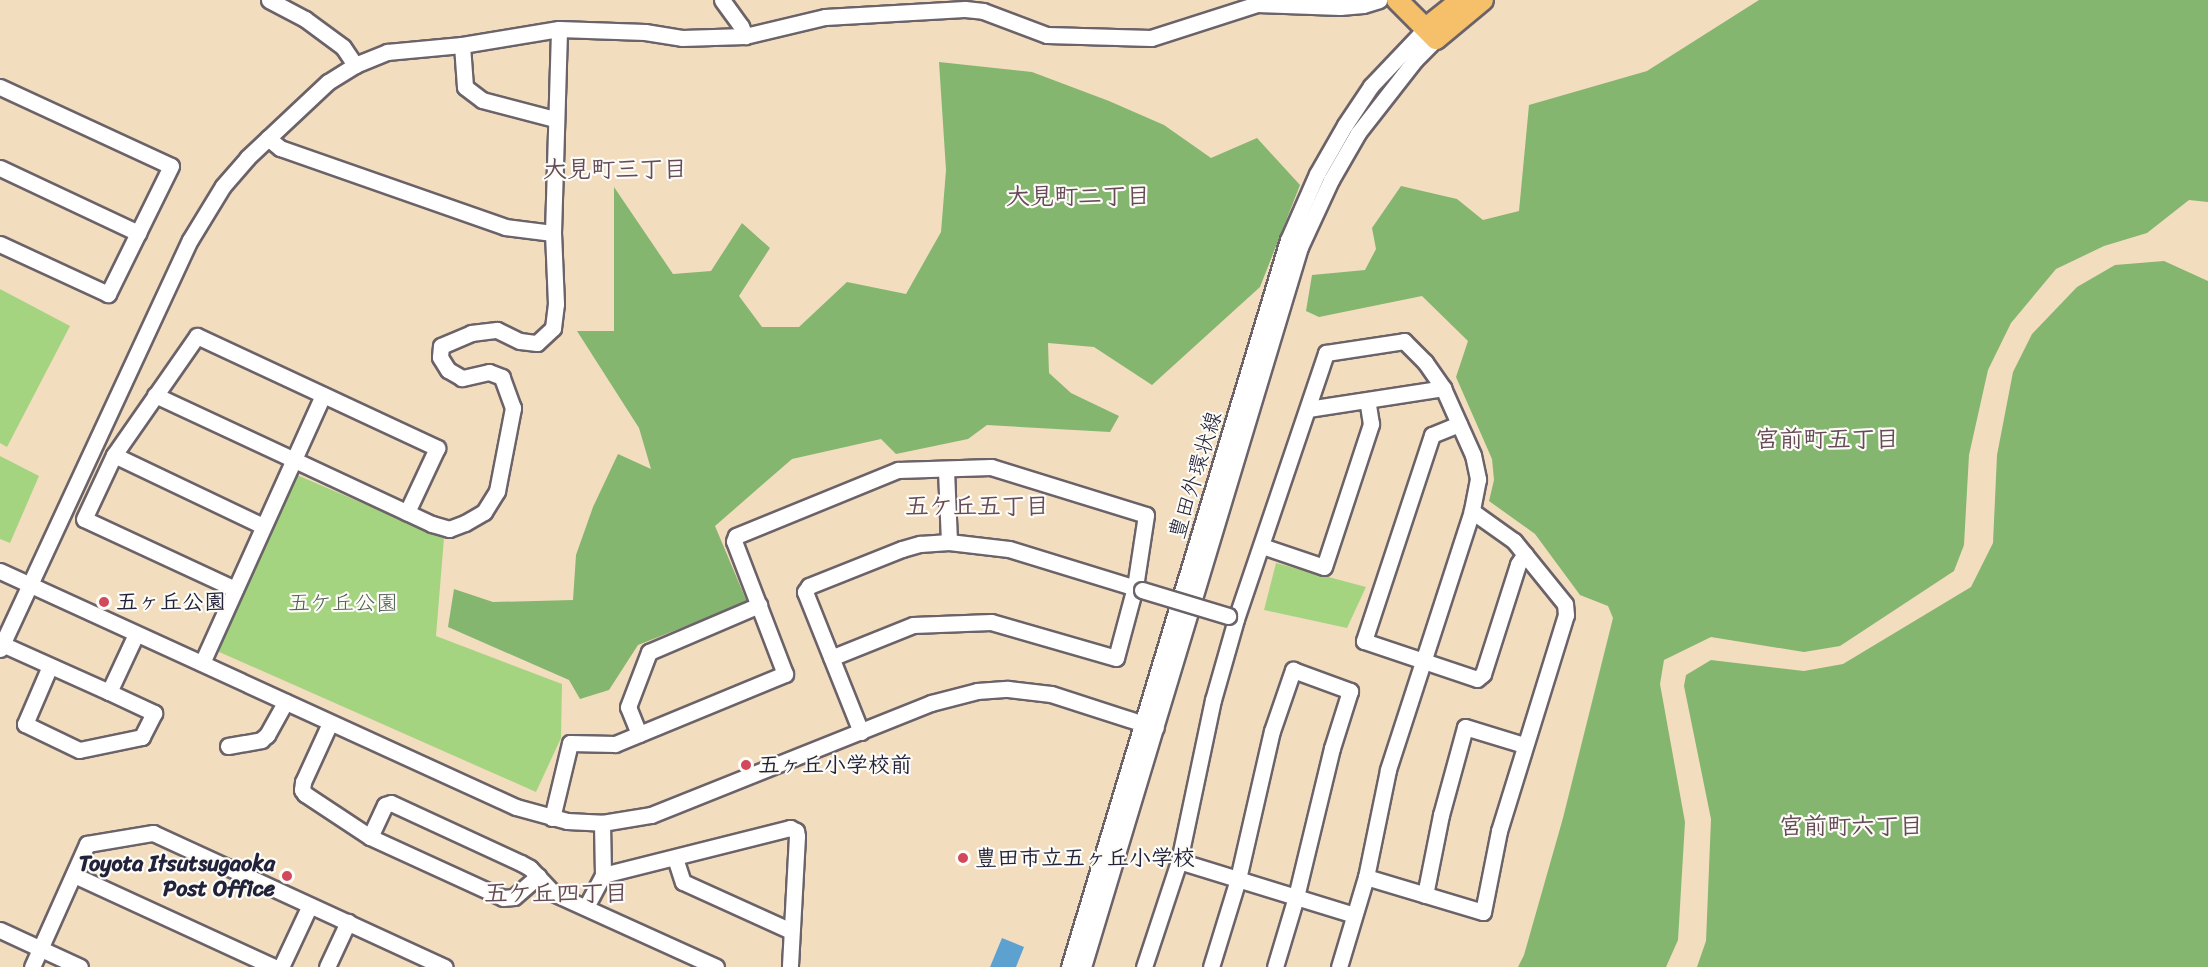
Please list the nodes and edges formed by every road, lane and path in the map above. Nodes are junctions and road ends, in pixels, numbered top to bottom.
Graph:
1 (268, 0) edge
2 (722, 0) edge
3 (1379, 0) edge
4 (1396, 0) edge
5 (1461, 0) edge
6 (1483, 0) edge
7 (1256, 2) edge
8 (560, 29) junction
9 (1431, 33) junction
10 (745, 36) junction
11 (462, 45) junction
12 (355, 65) junction
13 (0, 87) edge
14 (555, 119) junction
15 (268, 138) junction
16 (0, 168) edge
17 (138, 232) junction
18 (553, 233) junction
19 (0, 244) edge
20 (1443, 388) junction
21 (155, 395) junction
22 (323, 395) junction
23 (1367, 400) junction
24 (1308, 409) junction
25 (1459, 424) junction
26 (114, 455) junction
27 (293, 459) junction
28 (946, 470) junction
29 (1472, 511) junction
30 (407, 512) junction
31 (263, 526) junction
32 (949, 542) junction
33 (1262, 546) junction
34 (1525, 554) junction
35 (0, 571) edge
36 (30, 585) junction
37 (1139, 588) junction
38 (235, 590) junction
39 (759, 605) junction
40 (1232, 617) junction
41 (136, 633) junction
42 (1, 647) edge
43 (831, 658) junction
44 (1422, 660) junction
45 (202, 663) junction
46 (51, 666) junction
47 (109, 692) junction
48 (285, 702) junction
49 (1141, 722) junction
50 (330, 723) junction
51 (1156, 728) junction
52 (861, 732) junction
53 (639, 734) junction
54 (1524, 745) junction
55 (228, 746) dead end
56 (552, 818) junction
57 (602, 823) junction
58 (370, 837) junction
59 (675, 858) junction
60 (1179, 861) junction
61 (74, 875) junction
62 (603, 875) junction
63 (538, 876) junction
64 (1366, 877) junction
65 (1238, 879) junction
66 (1425, 895) junction
67 (1296, 897) junction
68 (310, 905) junction
69 (586, 907) junction
70 (1354, 915) junction
71 (348, 922) junction
72 (0, 930) edge
73 (791, 931) junction
74 (41, 949) junction
75 (32, 967) edge
76 (80, 967) edge
77 (274, 967) edge
78 (281, 967) edge
79 (327, 967) edge
80 (445, 967) edge
81 (716, 967) edge
82 (790, 967) edge
83 (1069, 967) edge
84 (1083, 967) edge
85 (1144, 967) edge
86 (1211, 967) edge
87 (1275, 967) edge
88 (1339, 967) edge

1 - 12 street
2 - 10 street
3 - 7 street
4 - 9 main road
5 - 9 main road
6 - 9 main road
7 - 10 street
8 - 10 street
8 - 11 street
8 - 14 street
9 - 49 street, 豊田外環状線
9 - 51 street, 豊田外環状線
11 - 12 street
11 - 14 street
12 - 15 street
13 - 17 street
14 - 18 street
15 - 18 street
15 - 36 street
16 - 17 street
17 - 19 street
18 - 30 street
20 - 23 street
20 - 24 street
20 - 25 street
21 - 22 street
21 - 26 street
21 - 27 street
22 - 27 street
22 - 30 street
23 - 24 street
23 - 33 street
24 - 33 street
25 - 29 street
25 - 44 street
26 - 31 street
26 - 38 street
27 - 30 street
27 - 31 street
28 - 32 street
28 - 37 street
28 - 39 street
29 - 34 street
29 - 44 street
31 - 38 street
32 - 37 street
32 - 43 street
33 - 40 street
34 - 44 street
34 - 54 street
35 - 36 street
36 - 41 street
36 - 42 street
37 - 40 street, bridge
37 - 43 street
38 - 45 street
39 - 53 street
39 - 53 street
40 - 60 street
41 - 45 street
41 - 47 street
42 - 46 street
43 - 52 street
44 - 64 street
45 - 48 street
46 - 47 street
46 - 47 street
48 - 50 street
48 - 55 street
49 - 51 street
49 - 52 street
49 - 83 street, 豊田外環状線
50 - 56 street
50 - 58 street
51 - 84 street, 豊田外環状線
52 - 57 street
53 - 56 street
54 - 66 street
54 - 66 street
56 - 57 street
57 - 62 street
58 - 63 street
58 - 63 street
59 - 62 street
59 - 73 street
59 - 73 street
60 - 65 street
60 - 85 street
61 - 68 street
61 - 74 street
61 - 77 street
62 - 69 street
63 - 69 street
64 - 66 street
64 - 70 street
65 - 67 street
65 - 67 street
65 - 86 street
67 - 70 street
67 - 87 street
68 - 71 street
68 - 78 street
69 - 81 street
70 - 88 street
71 - 79 street
71 - 80 street
72 - 74 street
73 - 82 street
74 - 75 street
74 - 76 street

